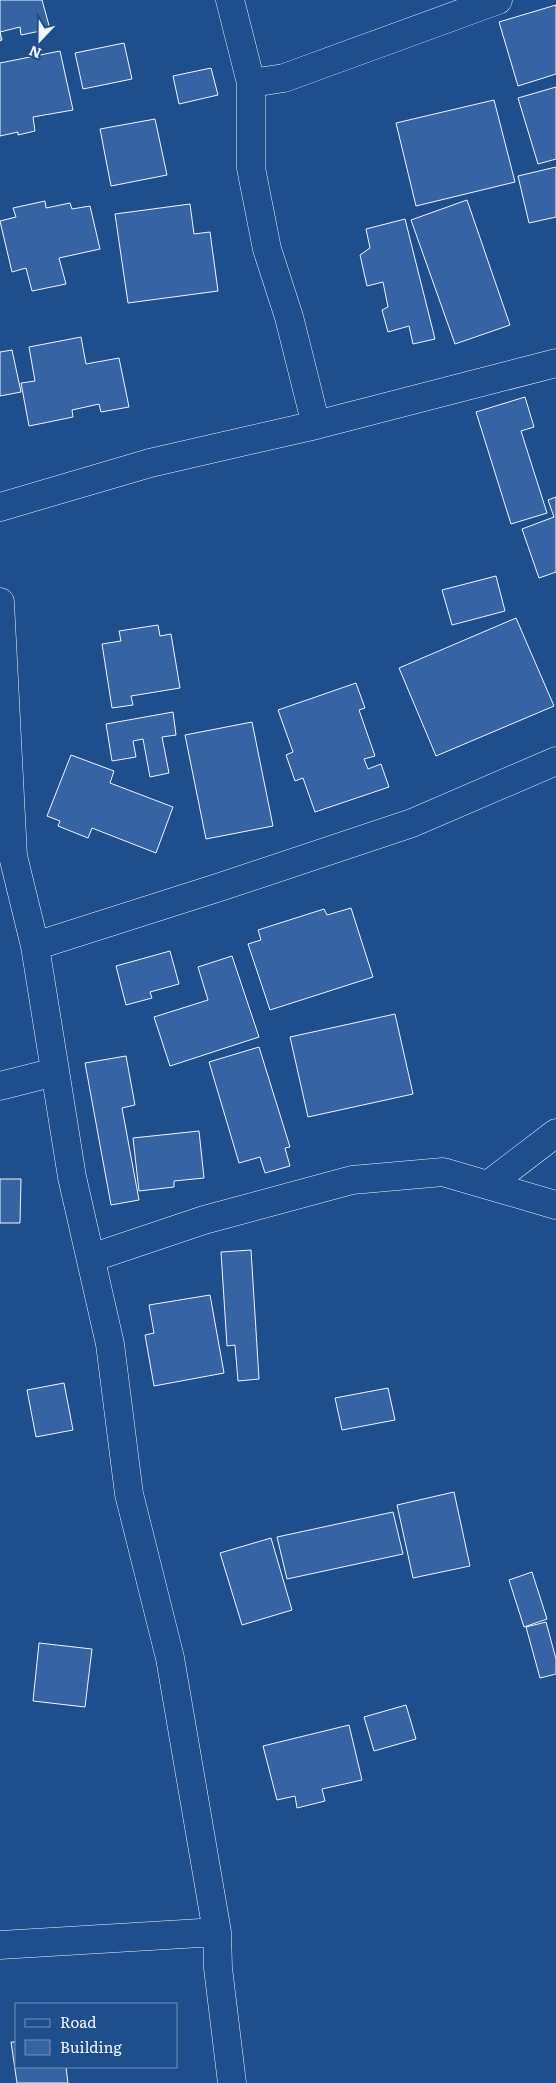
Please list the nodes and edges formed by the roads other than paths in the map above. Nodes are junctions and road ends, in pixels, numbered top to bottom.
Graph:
1 (230, 0) edge
2 (498, 0) edge
3 (251, 83) junction
4 (556, 363) edge
5 (316, 425) junction
6 (0, 507) edge
7 (0, 602) edge
8 (556, 761) edge
9 (35, 946) junction
10 (55, 1072) junction
11 (0, 1086) edge
12 (556, 1133) edge
13 (488, 1185) junction
14 (556, 1205) edge
15 (91, 1258) junction
16 (217, 1932) junction
17 (0, 1945) edge
18 (232, 2083) edge

1 - 3 street
2 - 3 street
3 - 5 street
4 - 5 street
5 - 6 street
7 - 9 street
8 - 9 street
9 - 10 street
10 - 11 street
10 - 15 street
12 - 13 street
13 - 14 street
13 - 15 street
15 - 16 street
16 - 17 street
16 - 18 street

